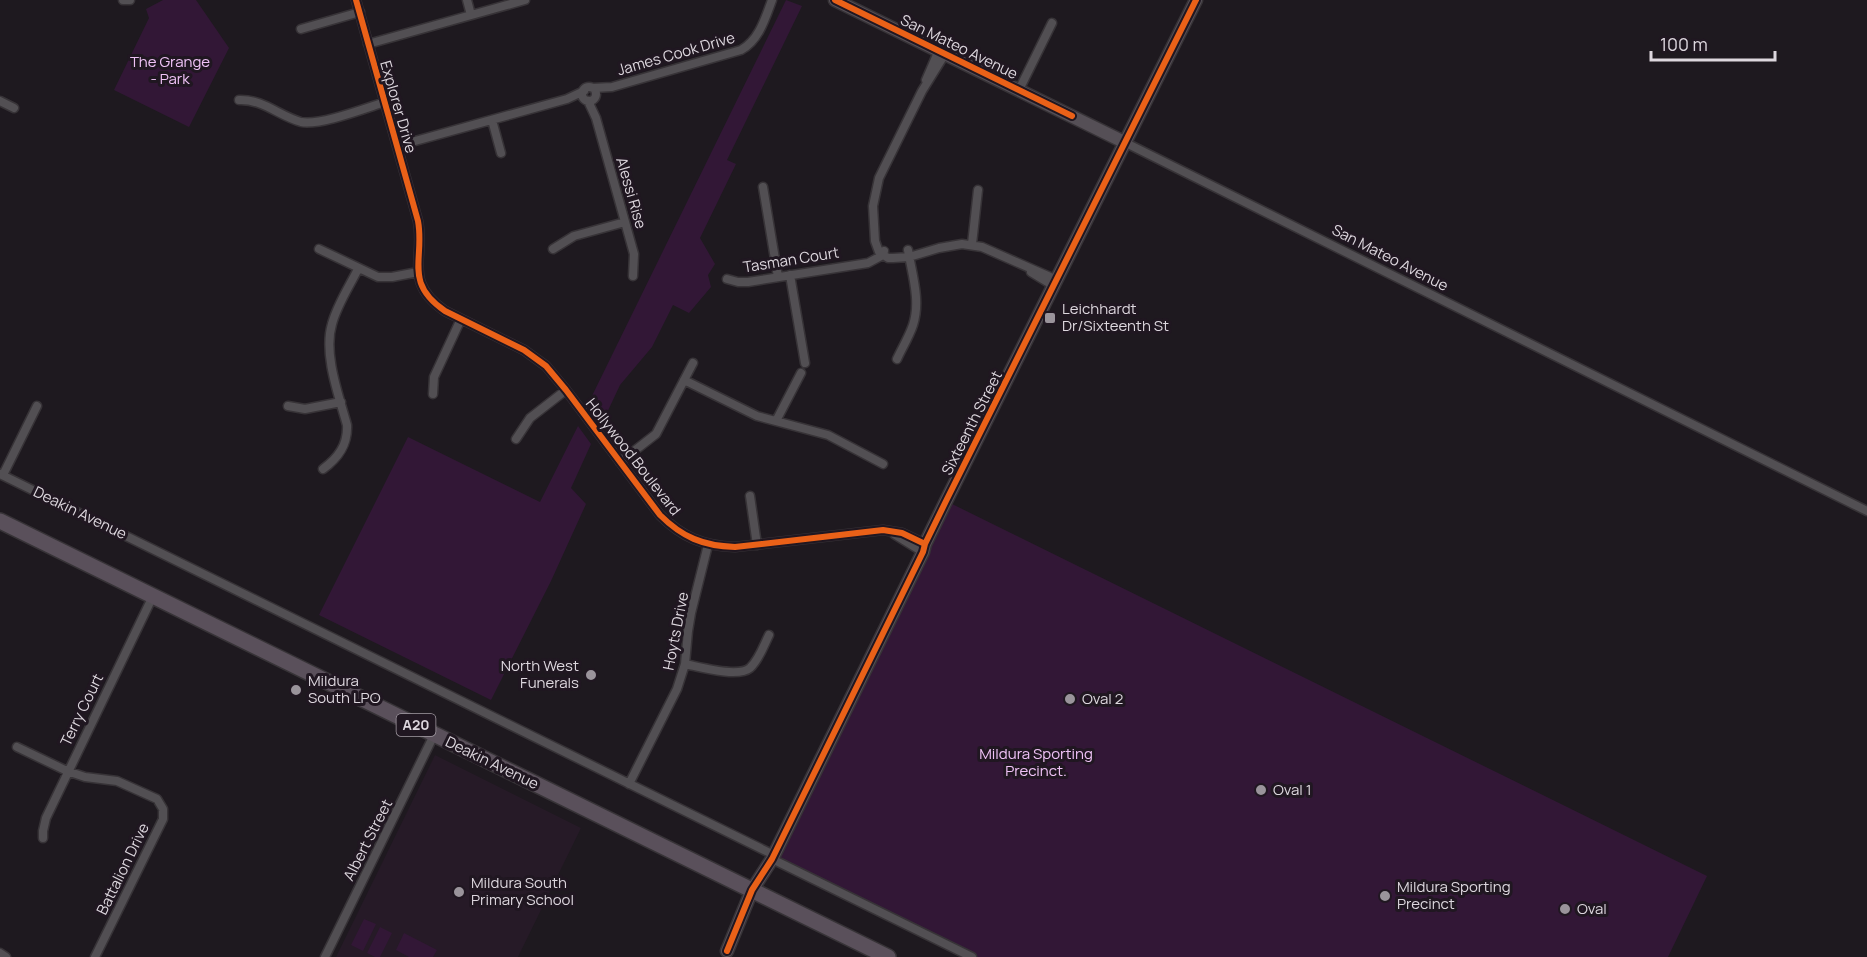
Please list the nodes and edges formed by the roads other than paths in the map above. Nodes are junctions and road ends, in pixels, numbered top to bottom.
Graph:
1 (123, 0) edge
2 (130, 0) edge
3 (356, 0) edge
4 (467, 0) edge
5 (525, 0) edge
6 (772, 0) edge
7 (777, 0) edge
8 (835, 0) edge
9 (1196, 0) edge
10 (360, 12) junction
11 (471, 15) junction
12 (766, 16) junction
13 (1052, 23) dead end
14 (301, 29) dead end
15 (368, 44) junction
16 (942, 52) junction
17 (1019, 90) junction
18 (590, 96) junction
19 (239, 100) dead end
20 (0, 101) edge
21 (385, 102) junction
22 (14, 108) dead end
23 (492, 120) junction
24 (1126, 143) junction
25 (397, 147) junction
26 (501, 153) dead end
27 (763, 187) dead end
28 (978, 190) dead end
29 (418, 221) joint
30 (625, 222) junction
31 (972, 244) junction
32 (319, 249) dead end
33 (553, 249) dead end
34 (882, 252) junction
35 (909, 254) junction
36 (358, 269) junction
37 (418, 272) junction
38 (790, 275) junction
39 (633, 276) dead end
40 (778, 277) junction
41 (727, 279) dead end
42 (1056, 283) junction
43 (461, 319) junction
44 (897, 359) dead end
45 (693, 363) dead end
46 (805, 363) dead end
47 (801, 373) dead end
48 (684, 380) junction
49 (566, 390) junction
50 (433, 394) dead end
51 (341, 402) junction
52 (37, 406) dead end
53 (288, 406) dead end
54 (776, 421) junction
55 (516, 439) dead end
56 (620, 462) junction
57 (883, 464) dead end
58 (323, 469) dead end
59 (1, 474) edge
60 (750, 496) dead end
61 (1867, 511) edge
62 (0, 521) edge
63 (708, 545) junction
64 (757, 545) junction
65 (924, 548) junction
66 (153, 596) junction
67 (769, 635) dead end
68 (685, 664) junction
69 (434, 735) junction
70 (17, 747) dead end
71 (67, 771) junction
72 (629, 784) junction
73 (44, 838) dead end
74 (773, 857) junction
75 (756, 893) junction
76 (0, 953) edge
77 (726, 954) edge
78 (6, 957) edge
79 (95, 957) edge
80 (325, 957) edge
81 (888, 957) edge
82 (972, 957) edge

1 - 2 street
3 - 10 street, Explorer Drive
4 - 11 street
5 - 11 street
6 - 12 street, James Cook Drive
7 - 12 street, James Cook Drive
8 - 16 street, San Mateo Avenue
9 - 24 street, Sixteenth Street
10 - 14 street
10 - 15 street, Explorer Drive
11 - 15 street
12 - 18 street, James Cook Drive
13 - 17 street
15 - 21 street, Explorer Drive
16 - 17 street, San Mateo Avenue
16 - 34 street
17 - 24 street, San Mateo Avenue
18 - 23 street, James Cook Drive
18 - 30 street, Alessi Rise
19 - 21 street
20 - 22 street
21 - 25 street, Explorer Drive
23 - 25 street, James Cook Drive
23 - 26 street
24 - 42 street, Sixteenth Street
24 - 61 street, San Mateo Avenue
25 - 29 street, Explorer Drive
27 - 40 street
28 - 31 street
29 - 37 street, Hollywood Boulevard
30 - 33 street
30 - 39 street, Alessi Rise
31 - 35 street, Tasman Court
31 - 42 street, Tasman Court
32 - 36 street
34 - 35 street, Tasman Court
34 - 38 street, Tasman Court
35 - 44 street
36 - 37 street
36 - 51 street
37 - 43 street, Hollywood Boulevard
38 - 40 street, Tasman Court
38 - 46 street
40 - 41 street, Tasman Court
42 - 65 street, Sixteenth Street
43 - 49 street, Hollywood Boulevard
43 - 50 street
45 - 48 street
47 - 54 street
48 - 54 street
48 - 56 street
49 - 55 street
49 - 56 street, Hollywood Boulevard
51 - 53 street
51 - 58 street
52 - 59 street
54 - 57 street
56 - 63 street, Hollywood Boulevard
59 - 72 street, Deakin Avenue
60 - 64 street
62 - 66 highway, Deakin Avenue / A20
63 - 64 street, Hollywood Boulevard
63 - 68 street, Hoyts Drive
64 - 65 street, Hollywood Boulevard
65 - 74 street, Sixteenth Street
66 - 69 highway, Deakin Avenue / A20
66 - 71 street, Terry Court
67 - 68 street
68 - 72 street, Hoyts Drive
69 - 75 highway, Deakin Avenue / A20
69 - 80 street, Albert Street
70 - 71 street, Battalion Drive
71 - 73 street, Terry Court
71 - 79 street, Battalion Drive
72 - 74 street, Deakin Avenue
74 - 75 street, Sixteenth Street
74 - 82 street, Deakin Avenue
75 - 77 street, Sixteenth Street
75 - 81 highway, Deakin Avenue / A20
76 - 78 street

